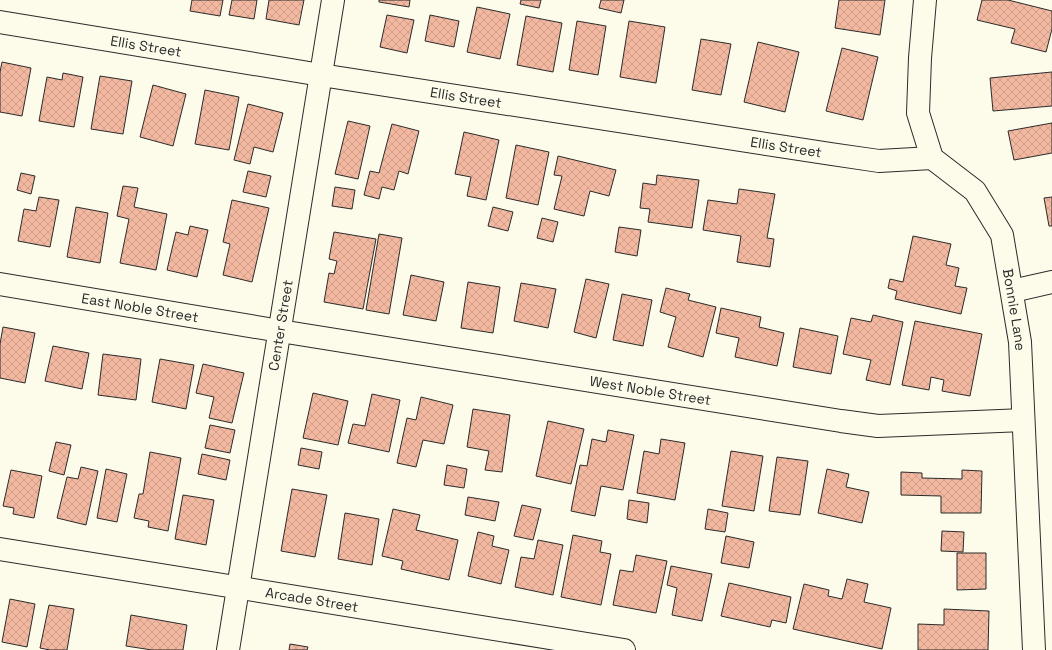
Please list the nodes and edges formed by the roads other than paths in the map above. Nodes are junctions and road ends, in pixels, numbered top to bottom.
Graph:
1 (333, 0) edge
2 (925, 0) edge
3 (0, 22) edge
4 (321, 75) junction
5 (932, 158) junction
6 (1052, 282) edge
7 (0, 284) edge
8 (1012, 292) junction
9 (280, 331) junction
10 (1023, 420) junction
11 (0, 549) edge
12 (238, 588) junction
13 (228, 650) edge
14 (624, 650) edge
15 (1034, 650) edge

1 - 4 street, Center Street
2 - 5 street
3 - 4 street, Ellis Street
4 - 5 street, Ellis Street
4 - 9 street, Center Street
5 - 8 street, Bonnie Lane
6 - 8 street
7 - 9 street, East Noble Street
8 - 10 street, Bonnie Lane
9 - 10 street, West Noble Street
9 - 12 street, Center Street
10 - 15 street, Bonnie Lane
11 - 12 street, Arcade Street
12 - 13 street, Center Street
12 - 14 street, Arcade Street

